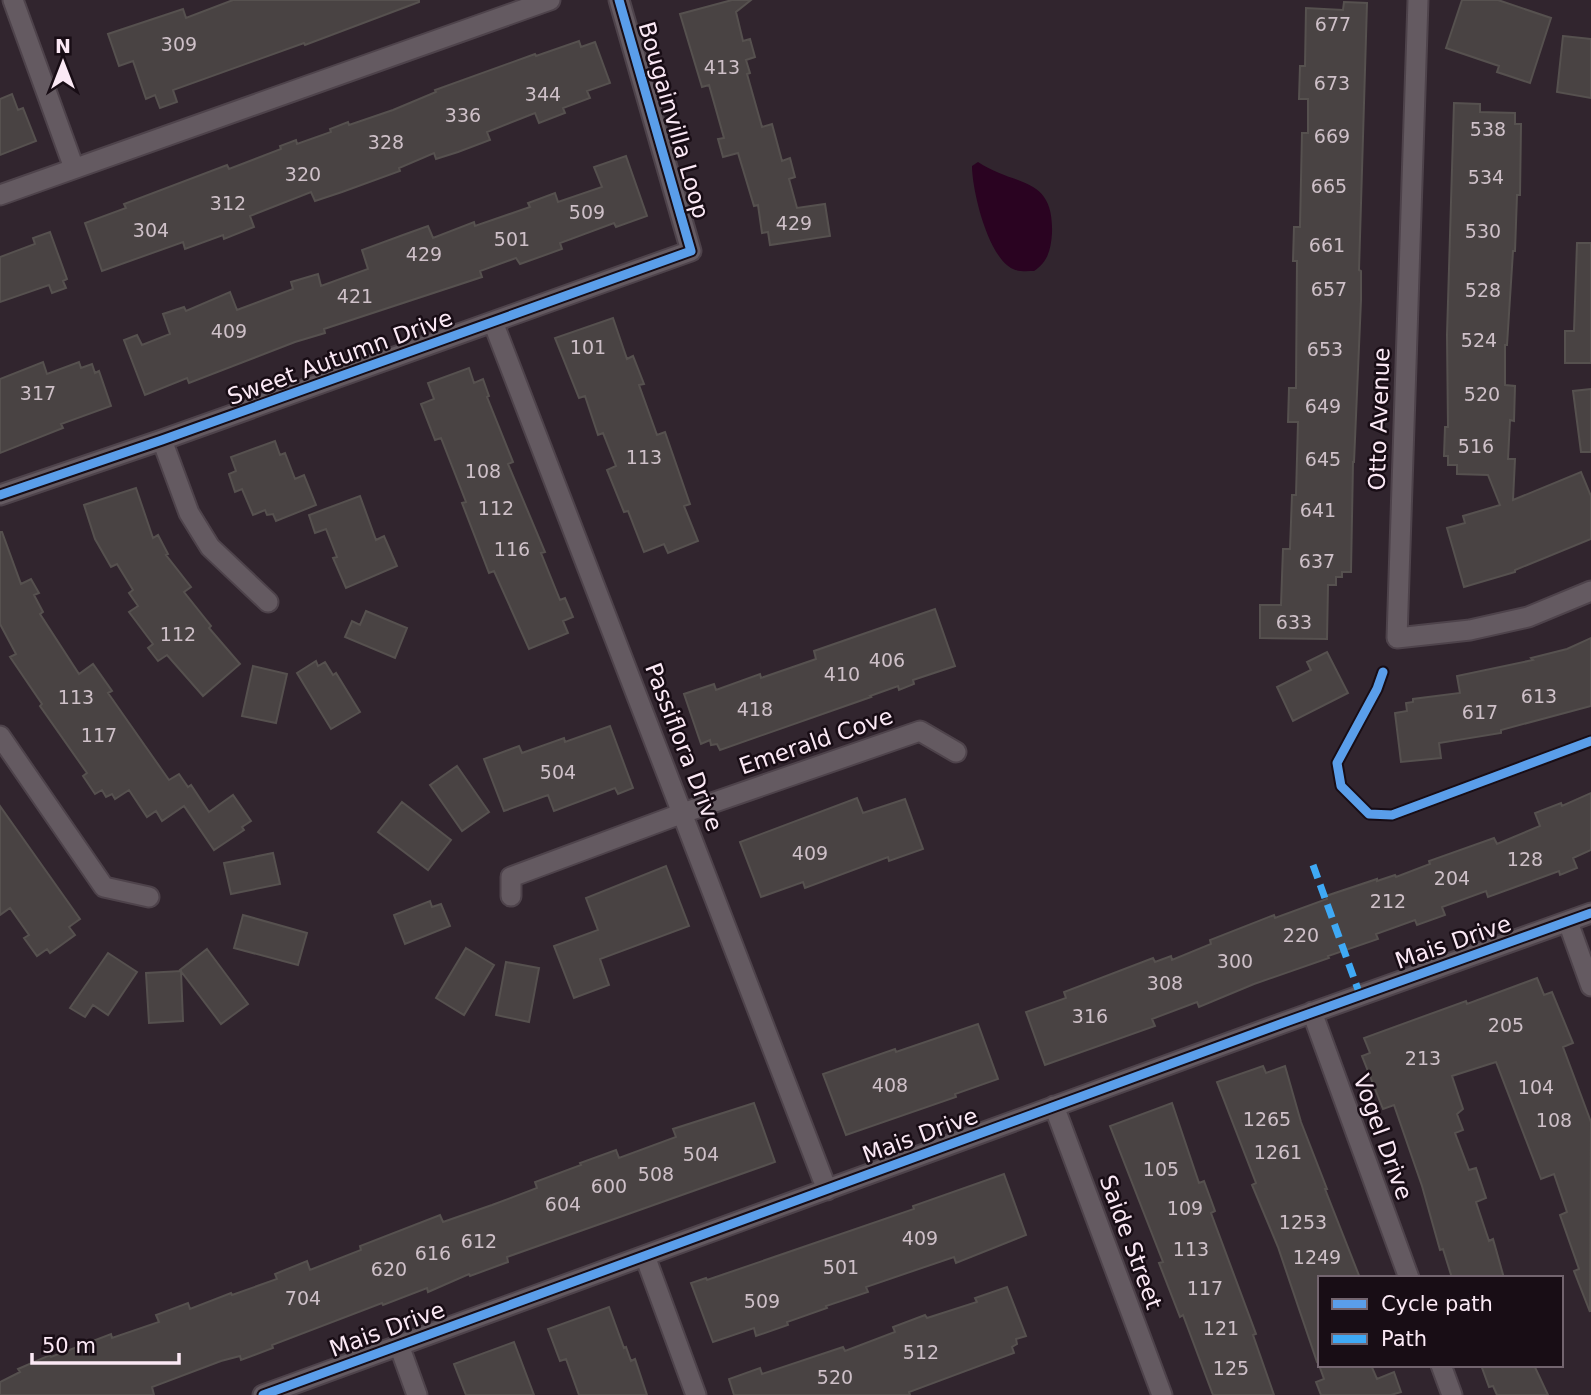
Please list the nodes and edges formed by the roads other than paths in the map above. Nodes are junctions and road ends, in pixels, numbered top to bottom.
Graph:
1 (13, 0) edge
2 (550, 0) edge
3 (619, 0) edge
4 (1418, 0) edge
5 (74, 167) junction
6 (0, 195) edge
7 (691, 251) joint
8 (493, 323) junction
9 (162, 440) junction
10 (0, 495) edge
11 (1591, 591) edge
12 (268, 602) dead end
13 (0, 736) edge
14 (956, 752) dead end
15 (683, 813) junction
16 (511, 896) dead end
17 (149, 897) dead end
18 (1591, 913) edge
19 (1568, 922) junction
20 (1591, 986) edge
21 (1312, 1012) junction
22 (1054, 1106) junction
23 (827, 1190) junction
24 (645, 1256) junction
25 (1408, 1276) edge
26 (399, 1345) junction
27 (1442, 1367) edge
28 (263, 1395) edge
29 (417, 1395) edge
30 (696, 1395) edge
31 (1161, 1395) edge
32 (1451, 1395) edge

1 - 5 street
2 - 5 street
3 - 7 street, Bougainvilla Loop
4 - 11 street, Otto Avenue
5 - 6 street
7 - 8 street, Sweet Autumn Drive
8 - 9 street, Sweet Autumn Drive
8 - 15 street, Passiflora Drive
9 - 10 street, Sweet Autumn Drive
9 - 12 street
13 - 17 street
14 - 15 street, Emerald Cove
15 - 16 street, Emerald Cove
15 - 23 street, Passiflora Drive
18 - 19 street, Mais Drive
19 - 20 street
19 - 21 street, Mais Drive
21 - 22 street, Mais Drive
21 - 25 street, Vogel Drive
22 - 23 street, Mais Drive
22 - 31 street, Saide Street
23 - 24 street, Mais Drive
24 - 26 street, Mais Drive
24 - 30 street
26 - 28 street, Mais Drive
26 - 29 street
27 - 32 street

